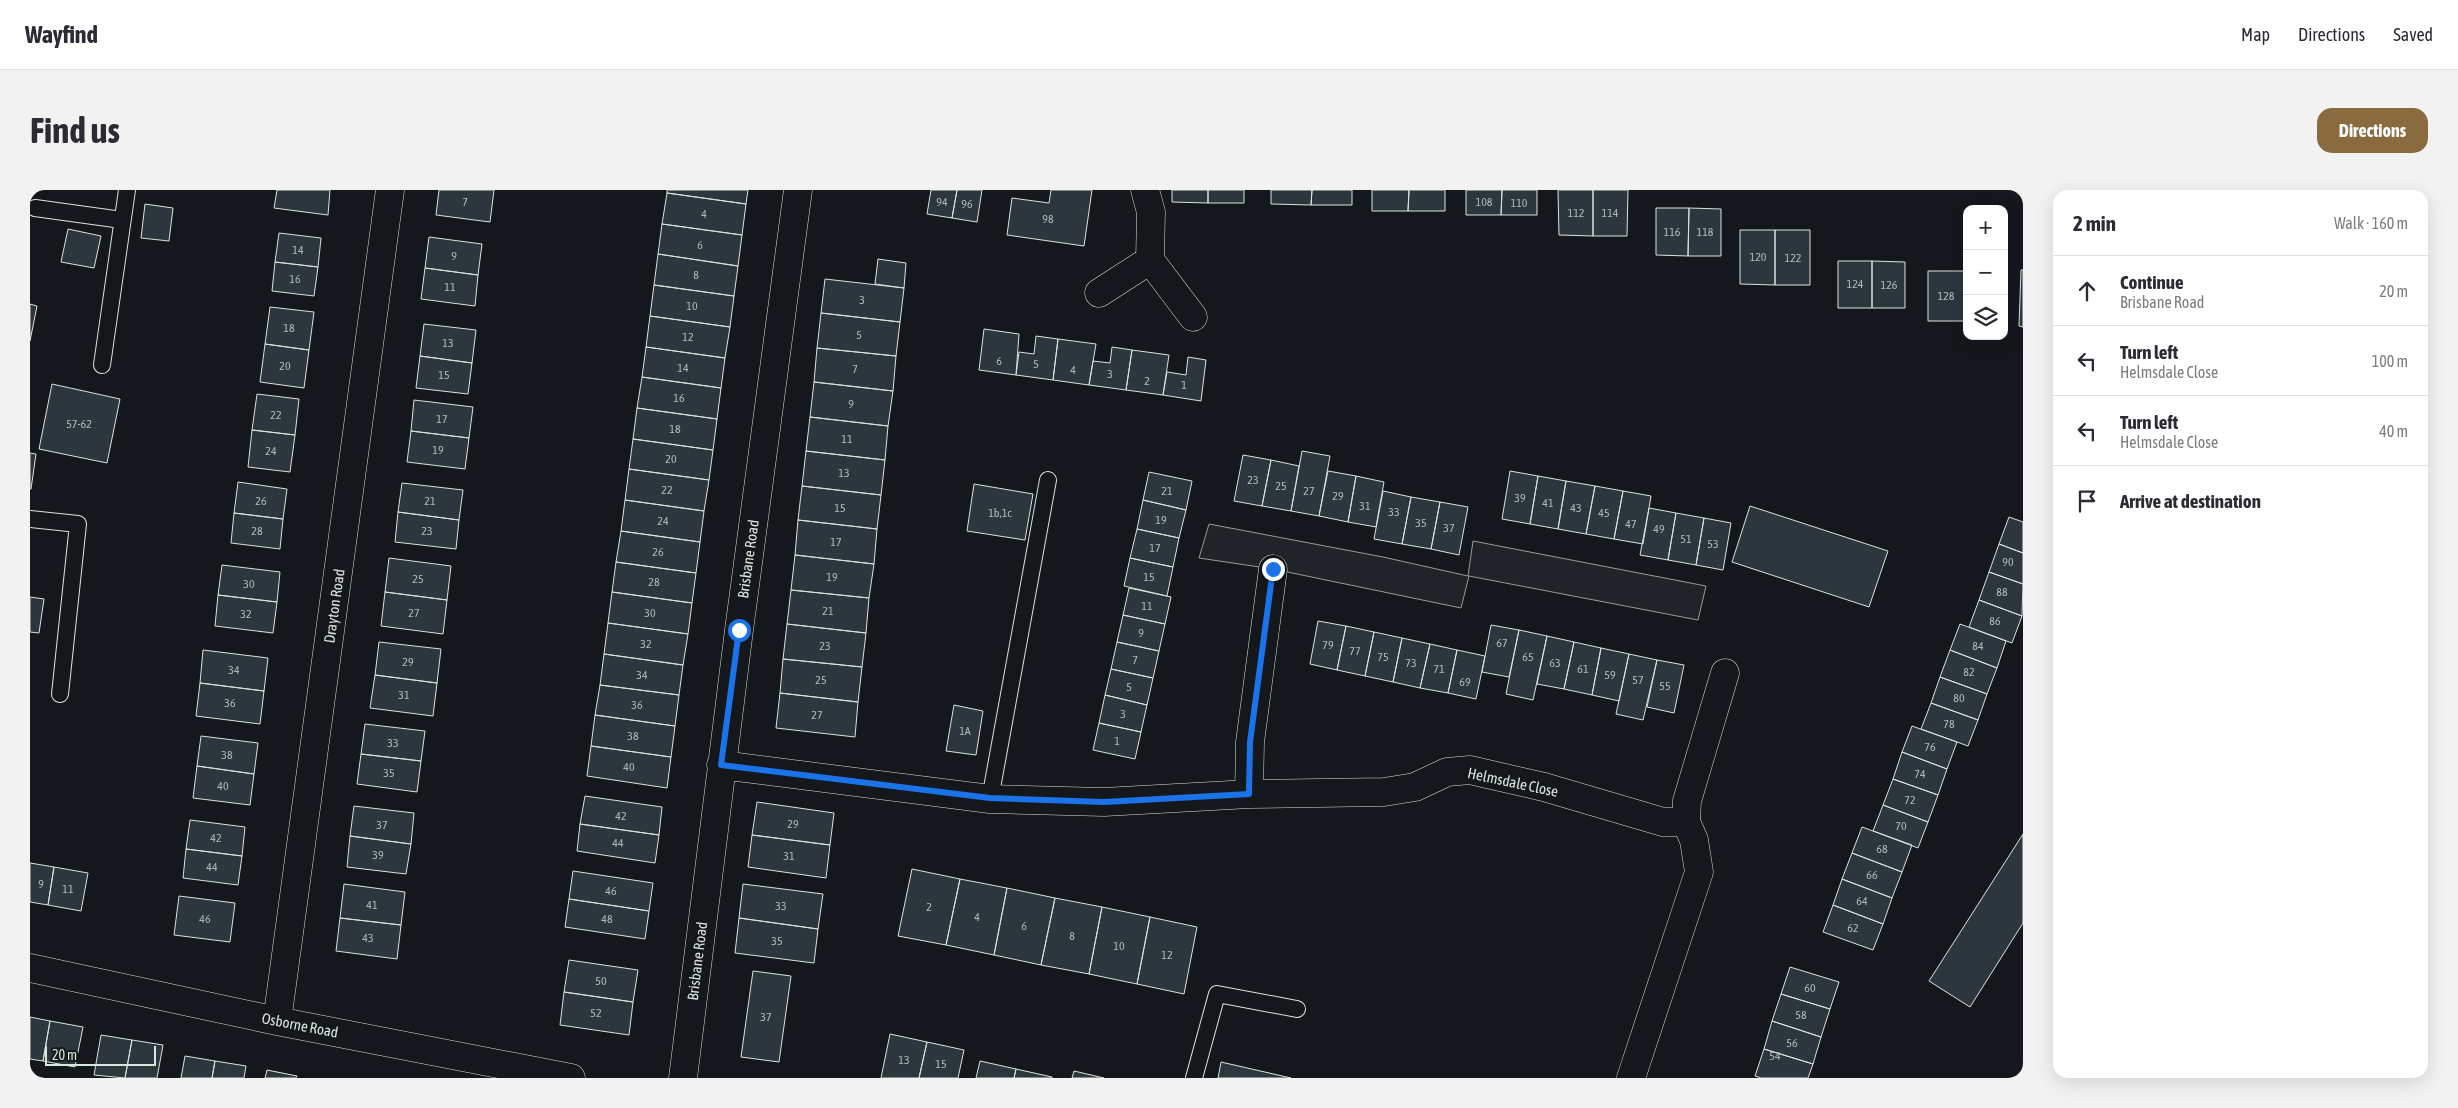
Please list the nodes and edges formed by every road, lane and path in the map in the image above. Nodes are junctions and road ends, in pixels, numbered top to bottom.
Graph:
1 (126, 190) edge
2 (390, 190) edge
3 (798, 190) edge
4 (1145, 190) edge
5 (35, 208) dead end
6 (122, 220) junction
7 (1150, 260) junction
8 (1099, 293) dead end
9 (1193, 317) dead end
10 (102, 364) dead end
11 (1048, 480) dead end
12 (30, 519) edge
13 (1273, 569) dead end
14 (1725, 673) dead end
15 (60, 694) dead end
16 (721, 765) junction
17 (1249, 794) junction
18 (990, 798) junction
19 (1686, 822) junction
20 (30, 968) edge
21 (1297, 1009) dead end
22 (277, 1021) junction
23 (571, 1078) edge
24 (683, 1078) edge
25 (1194, 1078) edge
26 (1631, 1078) edge

1 - 6 lane
2 - 22 street, Drayton Road
3 - 16 street, Brisbane Road
4 - 7 street
5 - 6 lane
6 - 10 lane
7 - 8 street
7 - 9 street
11 - 18 lane
12 - 15 lane
13 - 17 street
14 - 19 street
16 - 18 street, Helmsdale Close
16 - 24 street, Brisbane Road
17 - 18 street, Helmsdale Close
17 - 19 street, Helmsdale Close
19 - 26 street
20 - 22 street, Osborne Road
21 - 25 lane
22 - 23 street, Osborne Road

